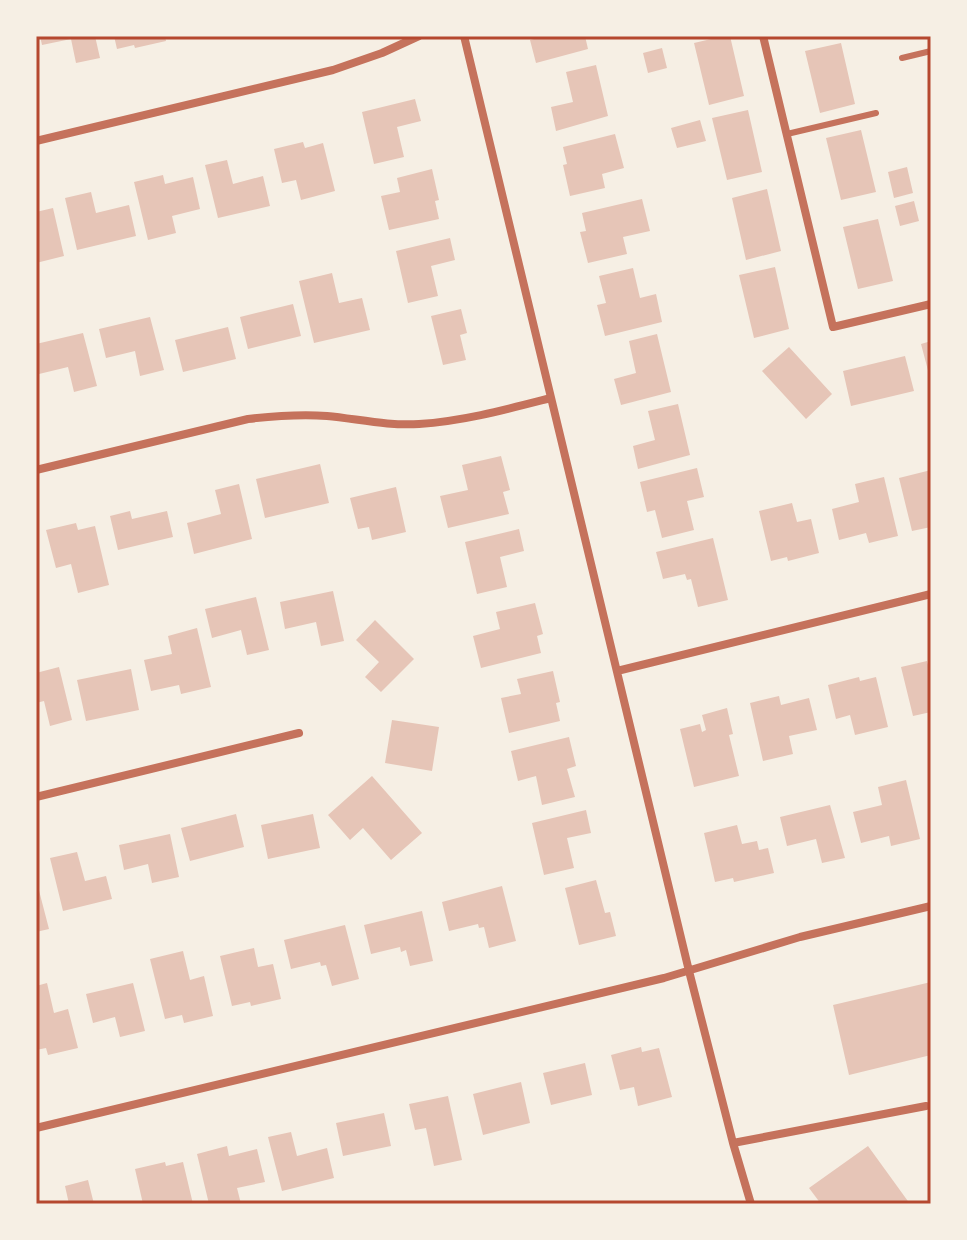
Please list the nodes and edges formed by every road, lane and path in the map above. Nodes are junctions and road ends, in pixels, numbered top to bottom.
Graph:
1 (419, 36) edge
2 (464, 36) edge
3 (763, 36) edge
4 (931, 51) edge
5 (902, 58) dead end
6 (876, 113) dead end
7 (787, 134) junction
8 (36, 141) edge
9 (931, 304) edge
10 (551, 398) junction
11 (36, 470) edge
12 (931, 594) edge
13 (617, 671) junction
14 (299, 733) dead end
15 (36, 797) edge
16 (931, 906) edge
17 (689, 971) junction
18 (929, 1108) edge
19 (36, 1128) edge
20 (733, 1143) junction
21 (751, 1204) edge

1 - 8 street
2 - 10 street
3 - 7 street
4 - 5 lane
6 - 7 lane
7 - 9 street
10 - 11 street
10 - 13 street
12 - 13 street
13 - 17 street
14 - 15 street
16 - 17 street
17 - 19 street
17 - 20 street
18 - 20 street
20 - 21 street

